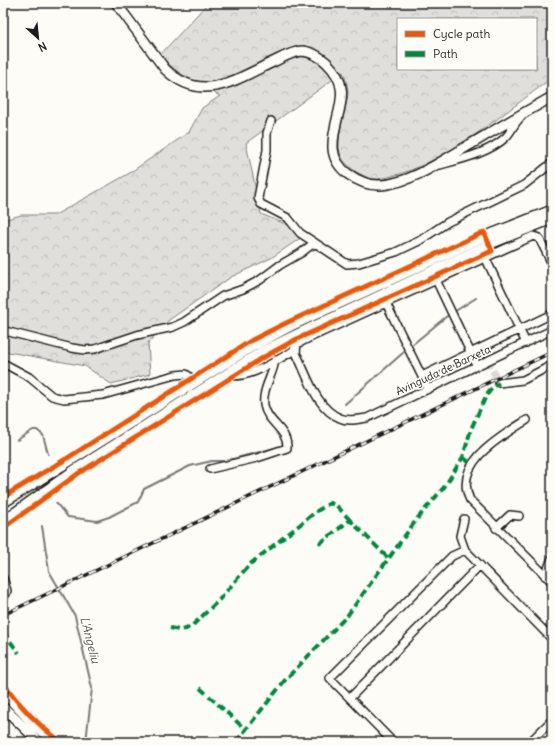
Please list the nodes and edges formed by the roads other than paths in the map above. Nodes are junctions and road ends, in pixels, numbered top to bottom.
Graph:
1 (116, 3) edge
2 (552, 97) edge
3 (271, 121) dead end
4 (552, 163) edge
5 (552, 210) edge
6 (552, 219) edge
7 (316, 244) junction
8 (485, 257) junction
9 (552, 264) edge
10 (436, 280) junction
11 (386, 303) junction
12 (552, 314) edge
13 (520, 329) junction
14 (552, 330) edge
15 (5, 331) dead end
16 (297, 334) junction
17 (526, 343) junction
18 (297, 344) junction
19 (471, 353) junction
20 (275, 360) junction
21 (3, 363) edge
22 (552, 365) edge
23 (477, 366) junction
24 (226, 375) junction
25 (422, 376) junction
26 (197, 382) junction
27 (499, 383) dead end
28 (428, 389) junction
29 (527, 420) dead end
30 (210, 469) dead end
31 (5, 498) edge
32 (519, 516) dead end
33 (464, 519) dead end
34 (3, 521) edge
35 (496, 528) junction
36 (465, 550) junction
37 (552, 558) edge
38 (480, 565) junction
39 (545, 576) junction
40 (3, 578) edge
41 (552, 582) edge
42 (3, 599) edge
43 (552, 639) edge
44 (3, 692) edge
45 (350, 698) junction
46 (3, 707) edge
47 (552, 720) edge
48 (39, 742) edge
49 (54, 742) edge
50 (393, 742) edge
51 (530, 742) edge

1 - 2 main road
3 - 7 street
4 - 7 street
5 - 26 main road
6 - 16 main road
7 - 15 street
8 - 9 street
8 - 10 street
8 - 13 street
10 - 11 street
10 - 19 street
11 - 18 street
11 - 25 street
12 - 13 street
13 - 17 street
13 - 19 street
14 - 17 street, Avinguda de Barxeta
16 - 18 street
16 - 24 main road
17 - 23 street, Avinguda de Barxeta
18 - 20 street
18 - 28 street, Avinguda de Barxeta
19 - 23 street
19 - 25 street
20 - 24 street
20 - 30 street
21 - 26 street
22 - 27 street
23 - 28 street, Avinguda de Barxeta
24 - 34 main road
25 - 28 street
26 - 31 main road
29 - 35 street
32 - 35 street
33 - 36 street
35 - 39 street
36 - 38 street
36 - 45 street
37 - 39 street
38 - 43 street
38 - 45 street
39 - 41 street
40 - 42 street
44 - 49 main road
45 - 50 street
46 - 48 main road
47 - 51 street

